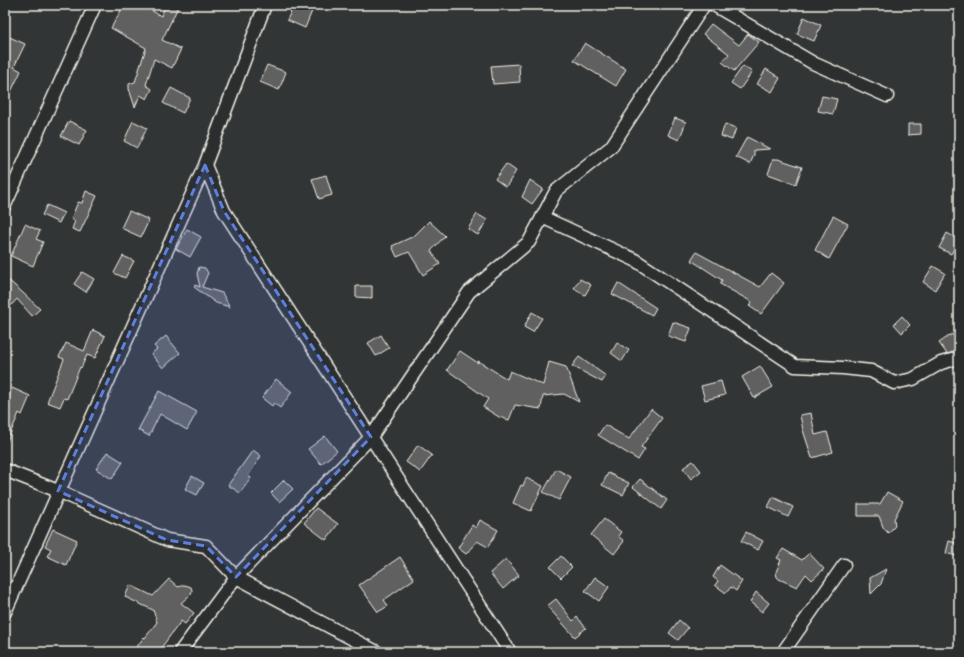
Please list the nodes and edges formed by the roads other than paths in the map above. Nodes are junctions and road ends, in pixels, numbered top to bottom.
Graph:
1 (95, 5) edge
2 (265, 5) edge
3 (704, 5) edge
4 (714, 5) edge
5 (887, 96) dead end
6 (205, 165) junction
7 (5, 205) edge
8 (542, 217) junction
9 (959, 358) edge
10 (371, 437) junction
11 (5, 470) edge
12 (58, 491) junction
13 (844, 564) dead end
14 (236, 577) junction
15 (5, 612) edge
16 (180, 652) edge
17 (377, 652) edge
18 (510, 652) edge
19 (783, 652) edge

1 - 7 street
2 - 6 street
3 - 8 street
4 - 5 street
6 - 10 street
6 - 12 street
8 - 9 street
8 - 10 street
10 - 14 street
10 - 18 street
11 - 12 street
12 - 14 street
12 - 15 street
13 - 19 street
14 - 16 street
14 - 17 street

